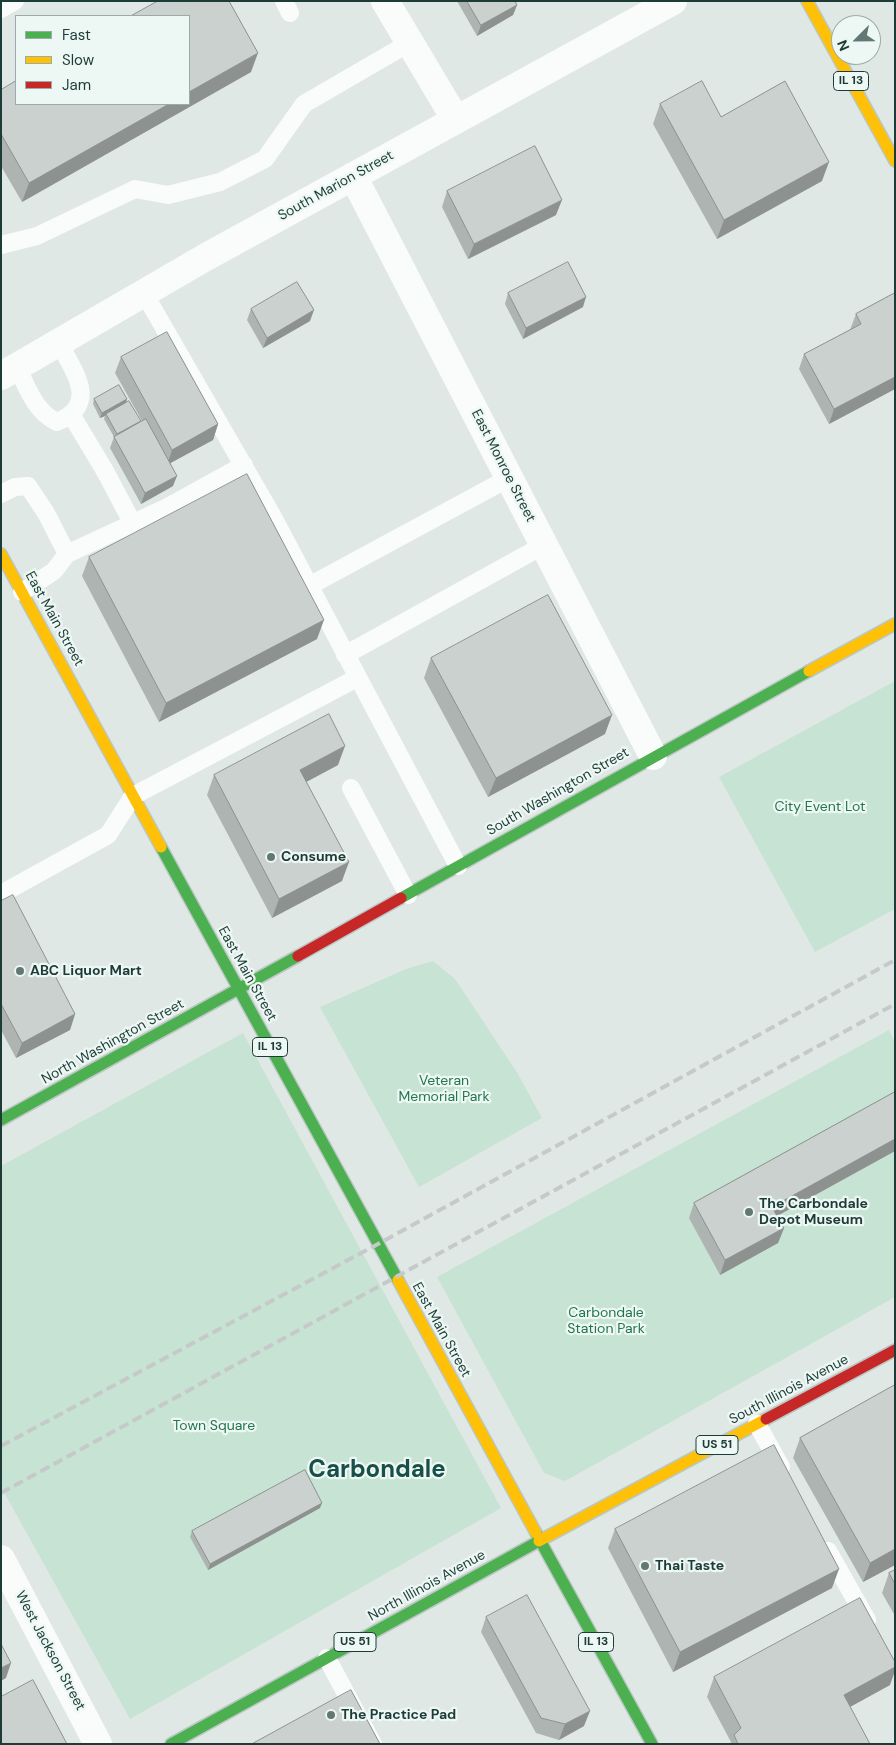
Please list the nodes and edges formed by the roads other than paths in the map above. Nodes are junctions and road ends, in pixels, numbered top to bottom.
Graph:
1 (15, 1) edge
2 (384, 1) edge
3 (673, 1) edge
4 (807, 1) edge
5 (1, 9) edge
6 (409, 42) junction
7 (456, 120) junction
8 (895, 124) edge
9 (879, 133) junction
10 (895, 161) edge
11 (353, 176) junction
12 (1, 245) edge
13 (144, 293) junction
14 (59, 343) junction
15 (9, 371) edge
16 (72, 416) junction
17 (244, 466) junction
18 (509, 478) junction
19 (1, 494) edge
20 (132, 524) junction
21 (544, 545) junction
22 (1, 554) edge
23 (67, 554) junction
24 (309, 586) junction
25 (22, 592) junction
26 (895, 624) edge
27 (345, 655) junction
28 (357, 678) junction
29 (653, 756) junction
30 (351, 788) dead end
31 (133, 796) junction
32 (458, 866) junction
33 (1, 894) edge
34 (408, 895) junction
35 (239, 990) junction
36 (1, 1120) edge
37 (895, 1350) edge
38 (757, 1424) junction
39 (790, 1484) edge
40 (819, 1534) edge
41 (539, 1541) junction
42 (1, 1559) edge
43 (876, 1637) edge
44 (327, 1658) junction
45 (98, 1744) edge
46 (171, 1744) edge
47 (374, 1744) edge
48 (652, 1744) edge

1 - 5 lane
2 - 6 street
3 - 7 street, South Marion Street
4 - 9 main road, IL 13
6 - 7 street
6 - 12 lane
7 - 11 street, South Marion Street
8 - 9 lane
9 - 10 main road, IL 13
11 - 13 street, South Marion Street
11 - 18 street, East Monroe Street
13 - 14 street, South Marion Street
13 - 17 lane
14 - 15 street, South Marion Street
14 - 16 lane
15 - 16 lane
16 - 20 lane
17 - 20 lane
17 - 24 lane
18 - 21 street, East Monroe Street
18 - 24 lane
19 - 23 lane
20 - 23 lane
21 - 27 lane
21 - 29 street, East Monroe Street
22 - 25 main road, East Main Street / IL 13
23 - 25 lane
24 - 27 lane
25 - 31 main road, East Main Street / IL 13
26 - 29 main road, South Washington Street
27 - 28 lane
28 - 31 lane
28 - 32 lane
29 - 32 main road, South Washington Street
30 - 34 lane
31 - 33 lane
31 - 35 main road, East Main Street / IL 13
32 - 34 main road, South Washington Street
34 - 35 main road, South Washington Street
35 - 36 main road, North Washington Street
35 - 41 main road, East Main Street / IL 13
37 - 38 main road, South Illinois Avenue / US 51
38 - 39 lane
38 - 41 main road, South Illinois Avenue / US 51
40 - 43 lane
41 - 44 main road, North Illinois Avenue / US 51
41 - 48 main road, IL 13
42 - 45 street, West Jackson Street
44 - 46 main road, North Illinois Avenue / US 51
44 - 47 lane

